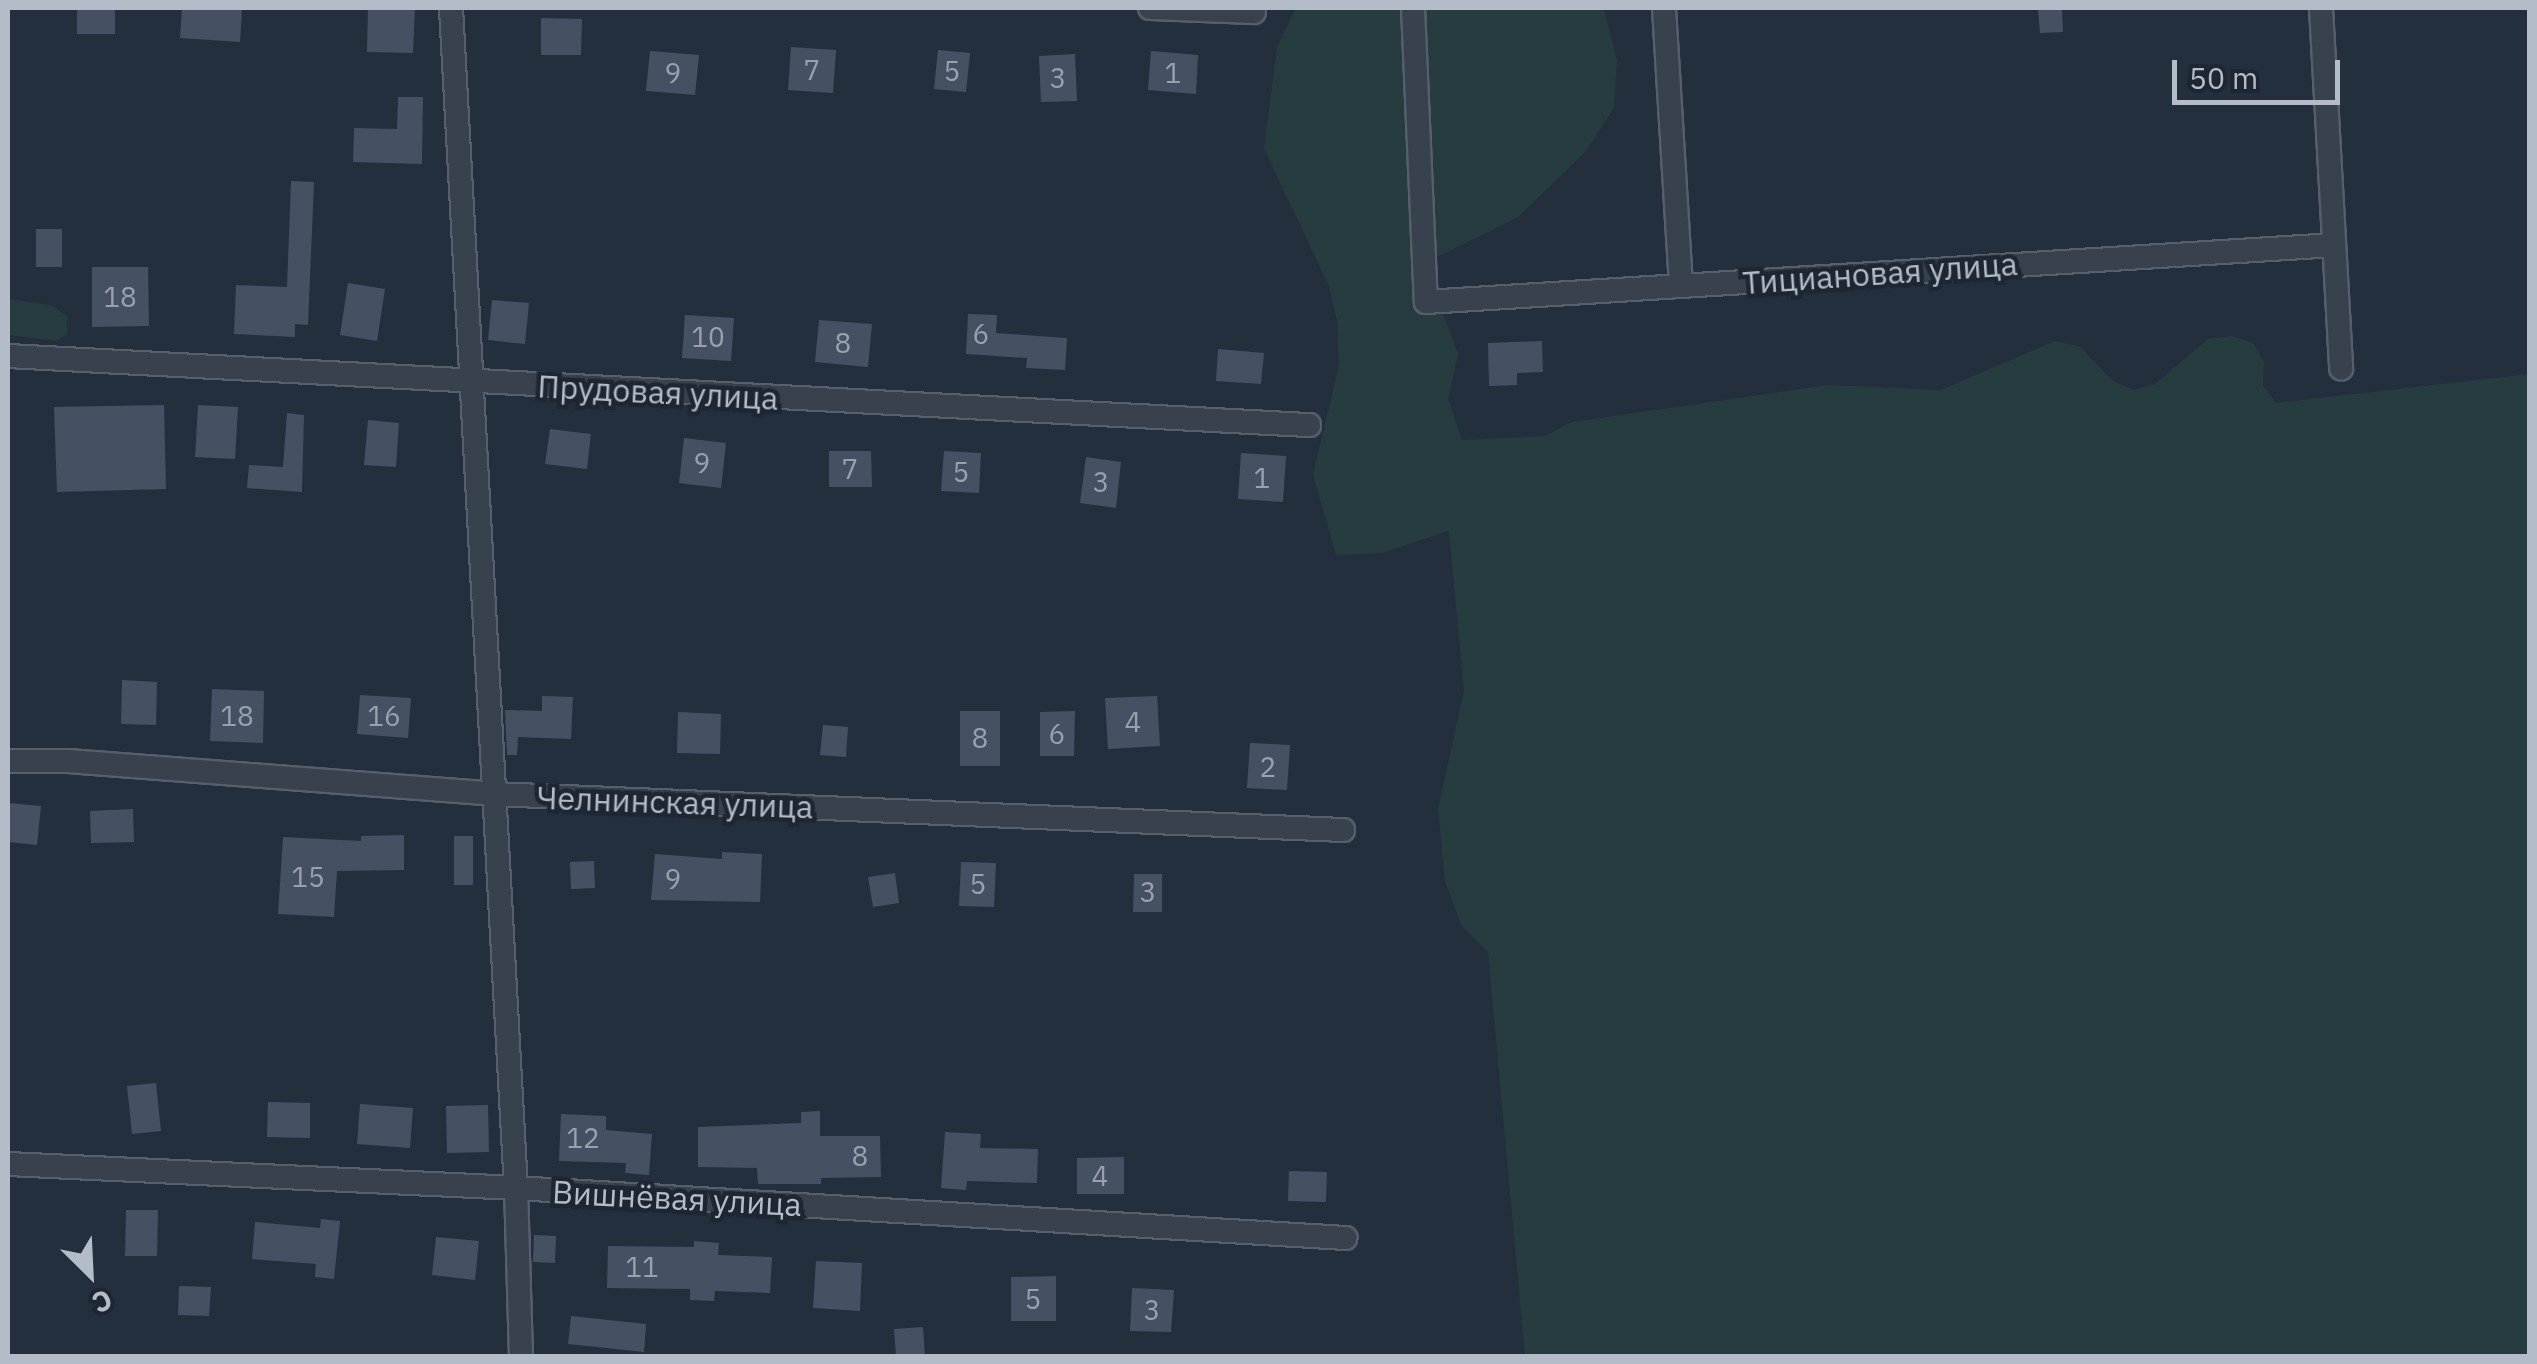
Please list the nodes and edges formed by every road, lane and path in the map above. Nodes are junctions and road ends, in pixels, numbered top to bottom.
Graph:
1 (452, 8) edge
2 (1150, 8) edge
3 (1414, 8) edge
4 (1664, 8) edge
5 (2321, 8) edge
6 (1254, 12) dead end
7 (2334, 244) junction
8 (1681, 285) junction
9 (8, 356) edge
10 (2341, 368) dead end
11 (473, 383) junction
12 (1308, 425) dead end
13 (8, 761) edge
14 (494, 794) junction
15 (1343, 830) dead end
16 (8, 1164) edge
17 (516, 1188) junction
18 (1345, 1238) dead end
19 (522, 1356) edge

1 - 11 street
2 - 6 street
3 - 8 street, Тициановая улица
4 - 8 street
5 - 7 street
7 - 8 street, Тициановая улица
7 - 10 street
9 - 11 street, Прудовая улица
11 - 12 street, Прудовая улица
11 - 14 street
13 - 14 street, Челнинская улица
14 - 15 street, Челнинская улица
14 - 17 street
16 - 17 street, Вишнёвая улица
17 - 18 street, Вишнёвая улица
17 - 19 street

